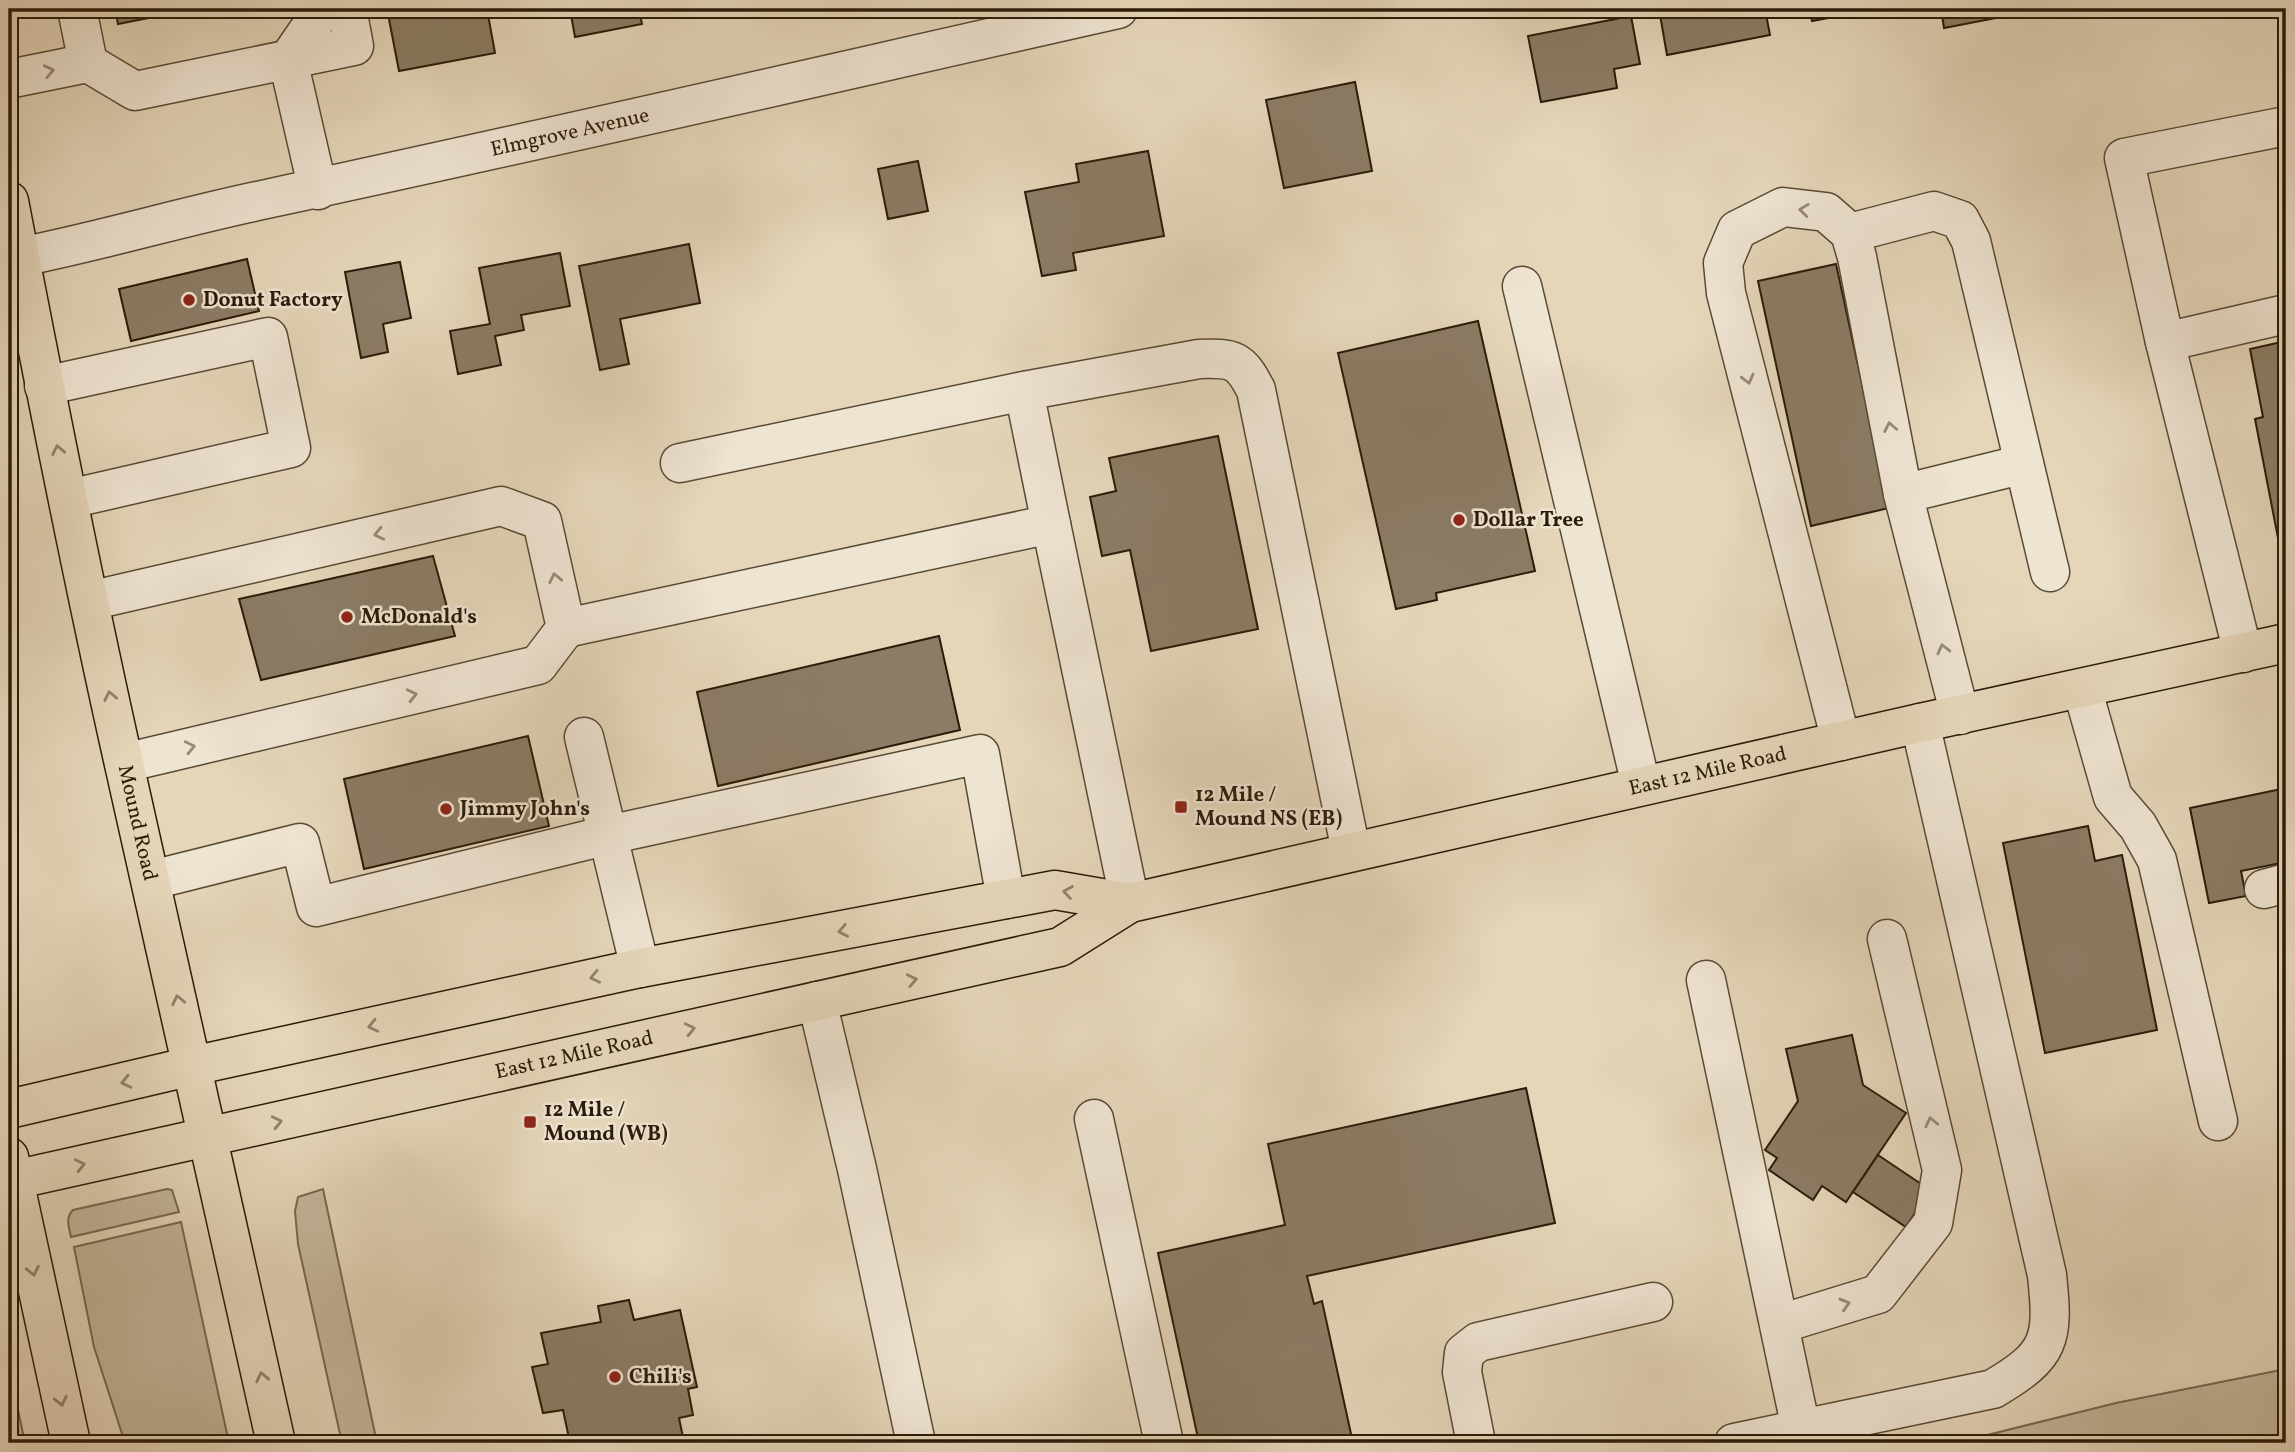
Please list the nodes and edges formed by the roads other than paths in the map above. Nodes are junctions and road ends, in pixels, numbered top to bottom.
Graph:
1 (77, 9) edge
2 (318, 9) edge
3 (347, 9) edge
4 (1118, 9) edge
5 (288, 60) junction
6 (88, 63) junction
7 (9, 79) edge
8 (2286, 125) edge
9 (318, 190) junction
10 (9, 201) edge
11 (1850, 233) junction
12 (20, 257) junction
13 (1522, 286) dead end
14 (2286, 314) edge
15 (2165, 342) junction
16 (44, 386) junction
17 (1024, 391) junction
18 (680, 463) dead end
19 (2024, 464) junction
20 (1903, 494) junction
21 (69, 499) junction
22 (1051, 524) junction
23 (2050, 572) dead end
24 (89, 601) junction
25 (566, 628) junction
26 (2286, 643) edge
27 (2243, 653) junction
28 (2082, 688) junction
29 (1960, 715) junction
30 (1920, 723) junction
31 (584, 737) dead end
32 (1841, 741) junction
33 (124, 763) junction
34 (1641, 785) junction
35 (608, 835) junction
36 (1351, 850) junction
37 (152, 880) junction
38 (1006, 900) junction
39 (1130, 902) junction
40 (1887, 939) dead end
41 (640, 968) junction
42 (1706, 980) dead end
43 (817, 1001) junction
44 (192, 1066) junction
45 (9, 1109) edge
46 (1094, 1119) dead end
47 (2218, 1121) dead end
48 (210, 1137) junction
49 (10, 1173) edge
50 (1653, 1303) dead end
51 (1780, 1324) junction
52 (1801, 1429) junction
53 (71, 1443) edge
54 (276, 1443) edge
55 (916, 1443) edge
56 (1164, 1443) edge
57 (1476, 1443) edge
58 (1734, 1443) edge

1 - 6 street
2 - 5 street
3 - 5 street
4 - 9 street, Elmgrove Avenue
5 - 6 street
5 - 9 street
7 -> 6 street
8 - 15 street
9 - 12 street, Elmgrove Avenue
10 - 12 main road, Mound Road
11 - 19 street
20 -> 11 street
11 -> 32 street
12 - 16 main road, Mound Road
13 - 34 street
14 - 15 street
15 - 27 street
21 -> 16 main road, Mound Road
16 - 21 street
17 - 18 street
17 - 22 street
17 - 36 street
19 - 20 street
19 - 23 street
29 -> 20 street
21 - 24 main road, Mound Road
22 - 25 street
22 - 39 street
25 -> 24 street
33 -> 24 main road, Mound Road
33 -> 25 street
26 - 27 main road, East 12 Mile Road
27 - 28 main road, East 12 Mile Road
28 - 29 main road, East 12 Mile Road
28 - 47 street
29 - 30 main road, East 12 Mile Road
30 - 32 main road, East 12 Mile Road
30 - 52 street
31 - 35 street
32 - 34 main road, East 12 Mile Road
33 - 37 main road, Mound Road
34 - 36 main road, East 12 Mile Road
35 - 37 street
35 - 38 street
35 - 41 street
36 - 39 main road, East 12 Mile Road
44 -> 37 main road, Mound Road
39 -> 38 main road, East 12 Mile Road
38 -> 41 main road, East 12 Mile Road
43 -> 39 main road, East 12 Mile Road
51 -> 40 street
41 -> 44 main road, East 12 Mile Road
42 - 51 street
48 -> 43 main road, East 12 Mile Road
43 - 55 street
44 -> 45 main road, East 12 Mile Road
44 - 48 main road, Mound Road
46 - 56 street
49 -> 48 main road, East 12 Mile Road
54 -> 48 main road, Mound Road
49 -> 53 main road
50 - 57 street
51 - 52 street
52 - 58 street

